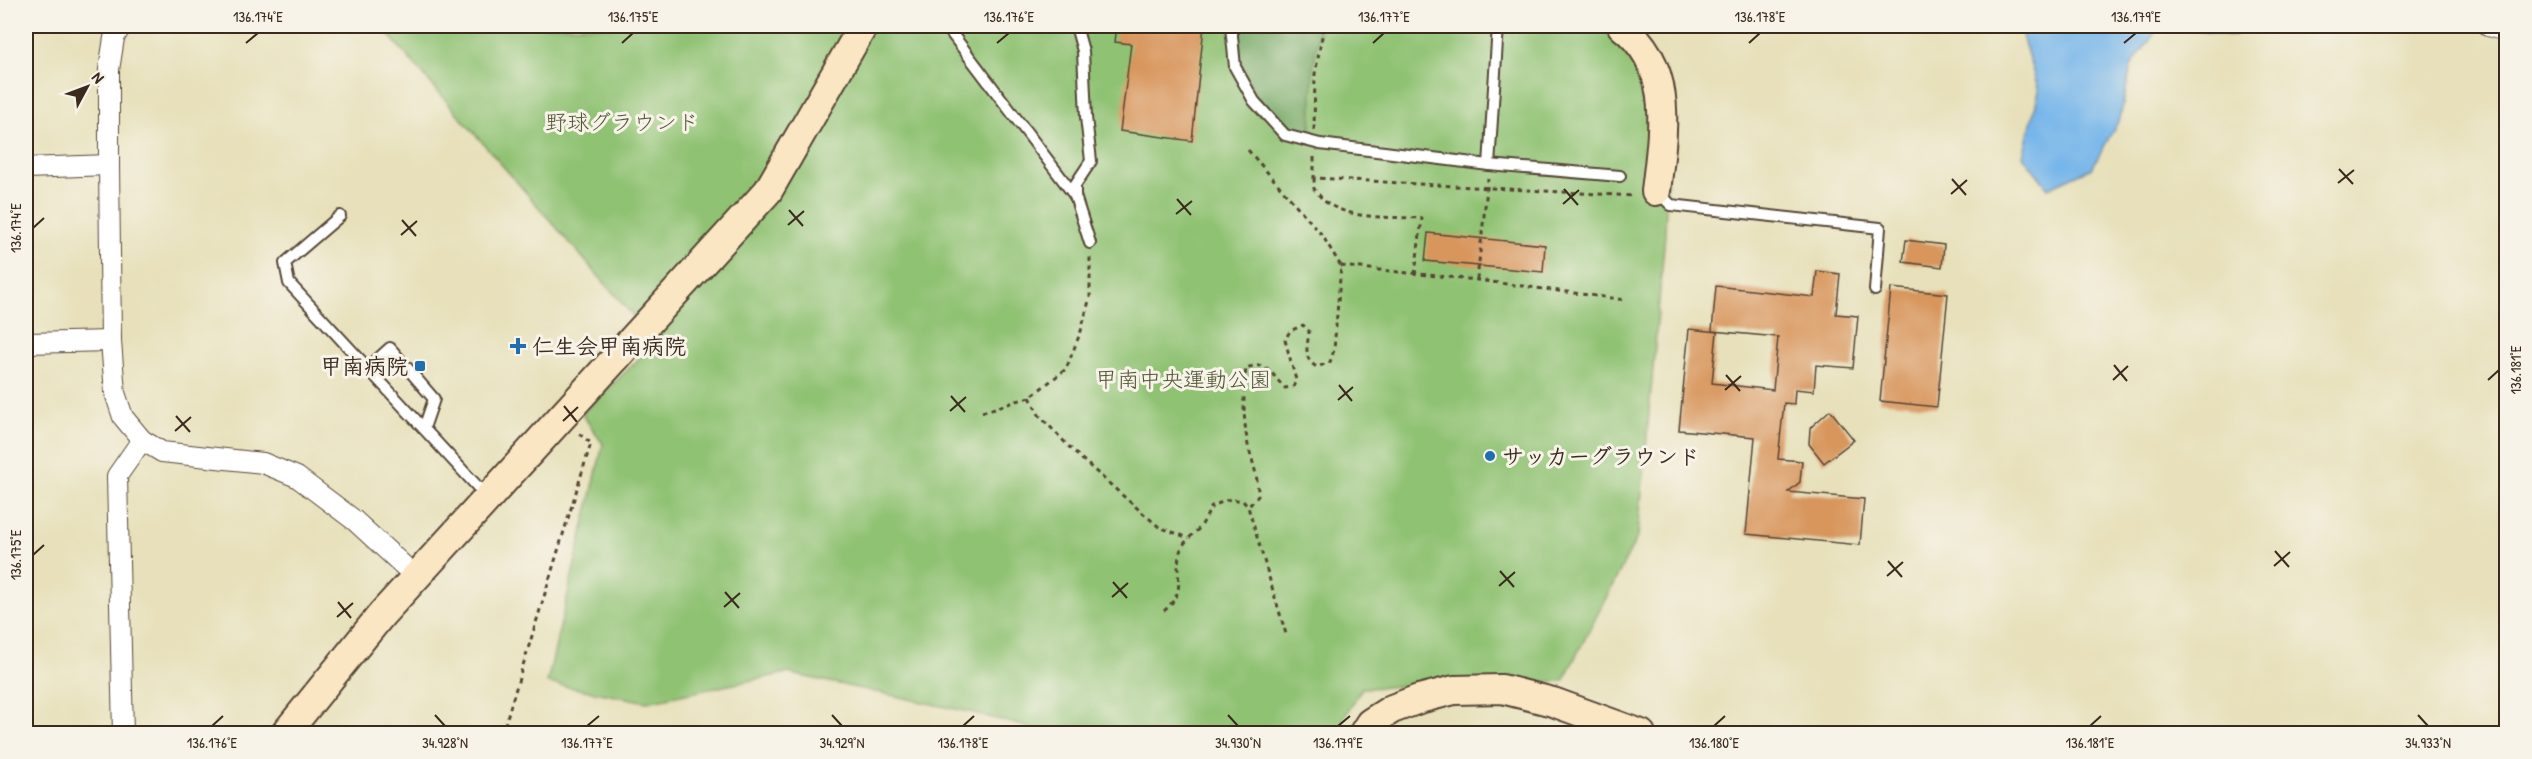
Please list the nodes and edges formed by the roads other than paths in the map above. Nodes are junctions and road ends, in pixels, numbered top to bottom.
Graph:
1 (121, 26) edge
2 (863, 26) edge
3 (946, 26) edge
4 (1076, 26) edge
5 (1231, 26) edge
6 (1498, 26) edge
7 (1622, 26) edge
8 (2488, 26) edge
9 (2506, 31) edge
10 (109, 165) junction
11 (1489, 165) junction
12 (26, 168) edge
13 (1620, 176) dead end
14 (1656, 191) joint
15 (1075, 196) junction
16 (340, 216) dead end
17 (1090, 243) road end
18 (1875, 290) dead end
19 (111, 341) junction
20 (26, 343) edge
21 (368, 368) junction
22 (424, 428) junction
23 (142, 440) junction
24 (488, 498) junction
25 (416, 577) junction
26 (123, 734) edge
27 (285, 734) edge
28 (1363, 734) edge
29 (1641, 734) edge

1 - 10 street
2 - 24 street
3 - 15 lane
4 - 15 lane
5 - 11 lane
6 - 11 lane
7 - 14 street
8 - 9 street
10 - 12 street
10 - 19 street
11 - 13 lane
14 - 18 lane
15 - 17 lane
16 - 21 lane
19 - 20 street
19 - 23 street
21 - 22 lane
21 - 22 lane
22 - 24 lane
23 - 25 street
23 - 26 street
24 - 25 street
25 - 27 street
28 - 29 street

